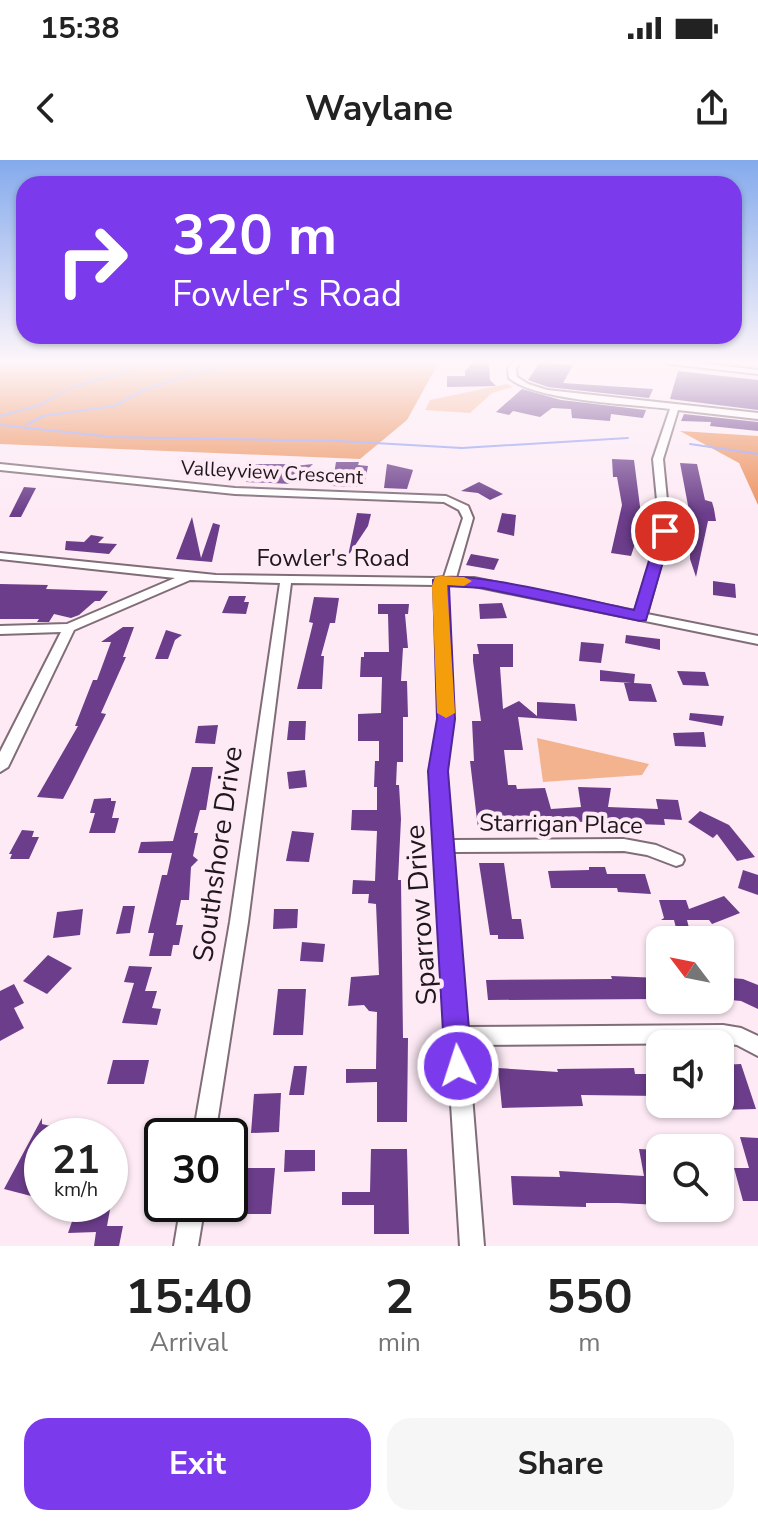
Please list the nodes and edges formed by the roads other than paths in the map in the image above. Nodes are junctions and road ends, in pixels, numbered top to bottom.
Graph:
1 (673, 413) edge
2 (730, 413) edge
3 (758, 416) edge
4 (0, 467) edge
5 (0, 556) edge
6 (188, 577) junction
7 (286, 580) junction
8 (445, 580) junction
9 (640, 616) junction
10 (69, 628) junction
11 (0, 630) edge
12 (758, 640) edge
13 (0, 767) edge
14 (443, 846) junction
15 (676, 860) dead end
16 (456, 1036) junction
17 (758, 1047) edge
18 (207, 1118) edge
19 (190, 1222) edge
20 (186, 1246) edge
21 (472, 1246) edge

1 - 9 street
2 - 3 street
4 - 8 street, Valleyview Crescent
5 - 6 street, Fowler's Road
6 - 7 street, Fowler's Road
6 - 10 street
7 - 8 street, Fowler's Road
7 - 18 street, Southshore Drive
8 - 9 street, Fowler's Road
8 - 14 street, Sparrow Drive
9 - 12 street, Fowler's Road
10 - 11 street
10 - 13 street
14 - 15 street, Starrigan Place
14 - 16 street, Sparrow Drive
16 - 17 street
16 - 21 street, Sparrow Drive
19 - 20 street

